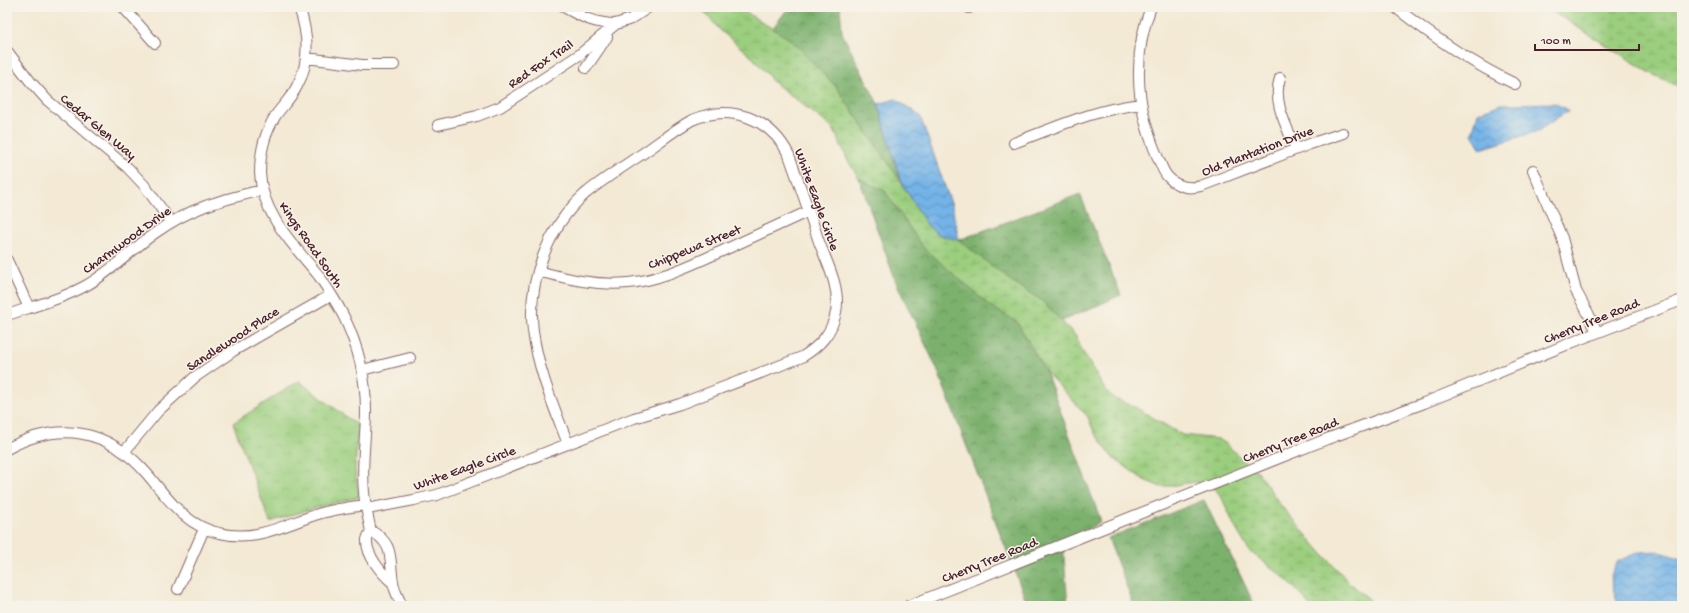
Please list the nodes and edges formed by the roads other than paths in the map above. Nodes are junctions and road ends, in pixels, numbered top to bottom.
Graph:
1 (123, 7) edge
2 (298, 7) edge
3 (564, 7) edge
4 (649, 7) edge
5 (1151, 7) edge
6 (1395, 7) edge
7 (616, 24) junction
8 (155, 44) dead end
9 (7, 51) edge
10 (306, 58) junction
11 (394, 64) dead end
12 (586, 68) dead end
13 (1280, 78) dead end
14 (1515, 84) dead end
15 (1141, 104) junction
16 (438, 125) dead end
17 (1343, 133) dead end
18 (1014, 144) dead end
19 (1296, 149) junction
20 (1533, 170) dead end
21 (262, 190) junction
22 (809, 211) junction
23 (171, 222) junction
24 (7, 260) edge
25 (538, 271) junction
26 (331, 295) junction
27 (1682, 300) edge
28 (29, 308) junction
29 (7, 315) edge
30 (1597, 332) junction
31 (410, 358) dead end
32 (362, 370) junction
33 (568, 444) junction
34 (7, 449) edge
35 (124, 452) junction
36 (366, 507) junction
37 (204, 528) junction
38 (371, 531) junction
39 (390, 553) junction
40 (373, 559) junction
41 (393, 583) junction
42 (178, 589) dead end
43 (402, 606) edge
44 (908, 606) edge

1 - 8 street
2 - 10 street, Kings Road South
3 - 7 street
4 - 7 street, Red Fox Trail
5 - 15 street, Old Plantation Drive
6 - 14 street
7 - 12 street
7 - 16 street, Red Fox Trail
9 - 23 street, Cedar Glen Way
10 - 11 street
10 - 21 street, Kings Road South
13 - 19 street
15 - 18 street
15 - 19 street, Old Plantation Drive
17 - 19 street, Old Plantation Drive
20 - 30 street
21 - 23 street, Charmwood Drive
21 - 26 street, Kings Road South
22 - 25 street, Chippewa Street
22 - 25 street, White Eagle Circle
22 - 33 street, White Eagle Circle
23 - 28 street, Charmwood Drive
24 - 28 street
25 - 33 street, White Eagle Circle
26 - 32 street, Kings Road South
26 - 35 street, Sandlewood Place
27 - 30 street, Cherry Tree Road
28 - 29 street, Charmwood Drive
30 - 44 street, Cherry Tree Road
31 - 32 street
32 - 36 street, Kings Road South
33 - 36 street, White Eagle Circle
34 - 35 street
35 - 37 street
36 - 37 street
36 - 38 street, Kings Road South
37 - 42 street
38 - 39 street
38 - 40 street, Kings Road South
39 - 40 street
39 - 41 street
40 - 41 street, Kings Road South
41 - 43 street

